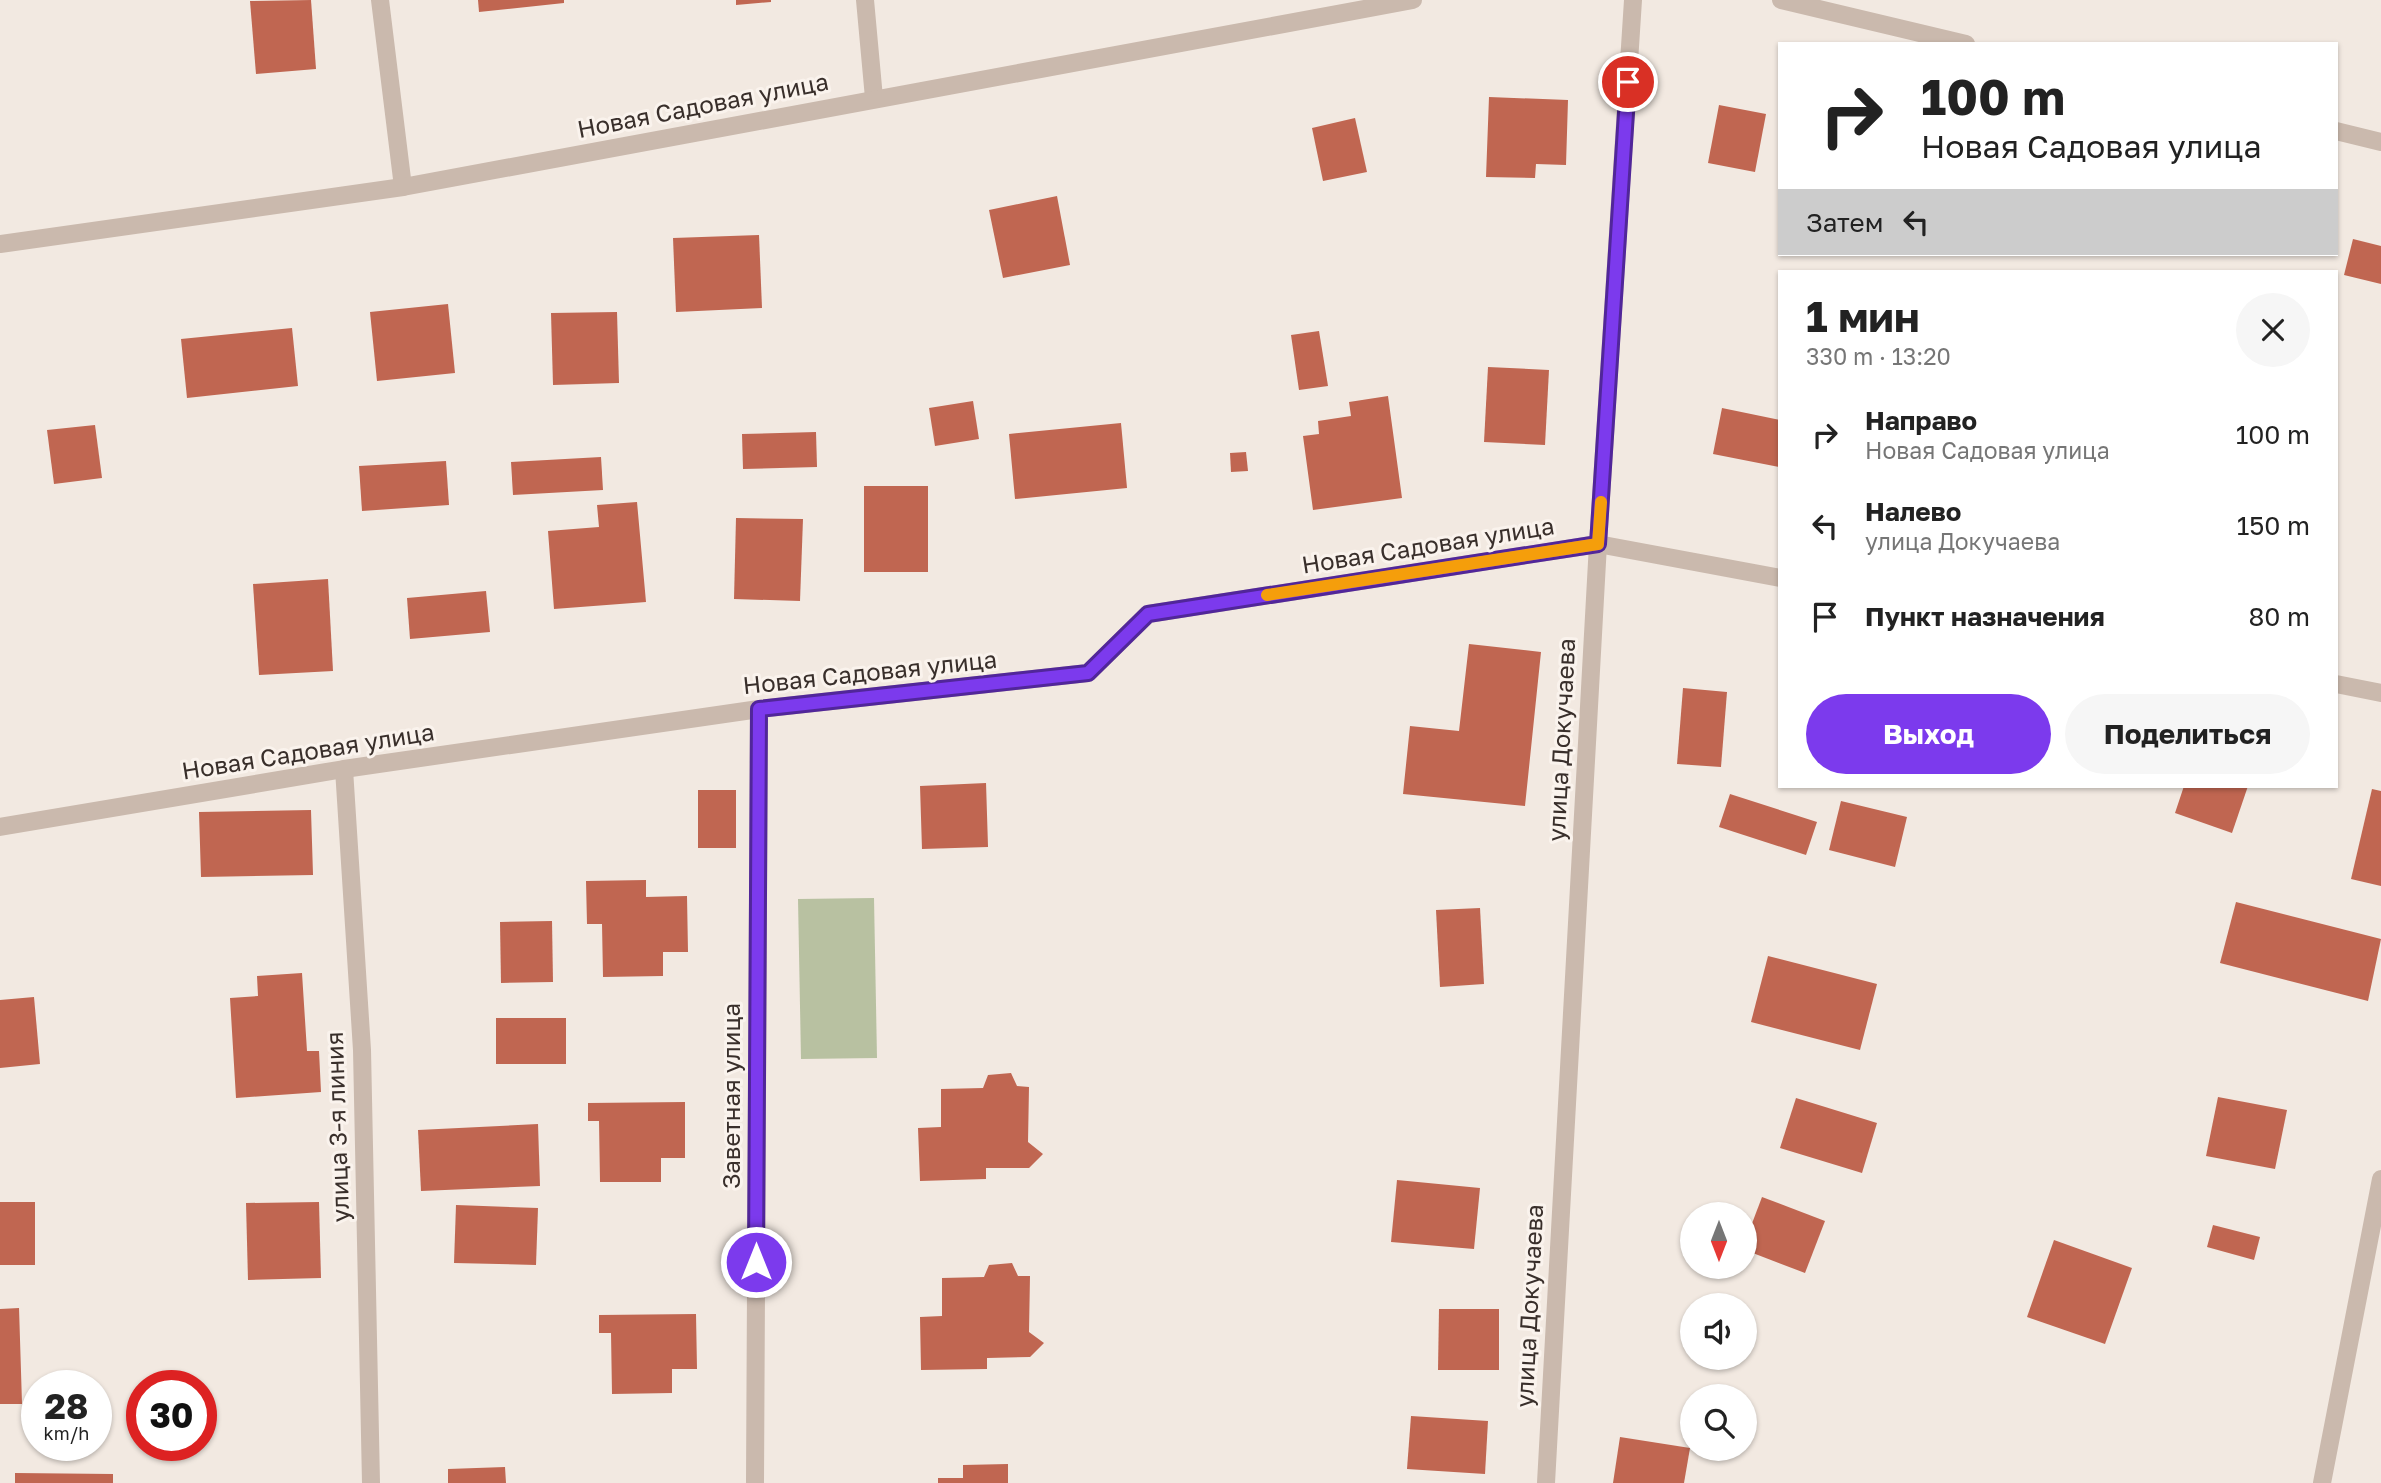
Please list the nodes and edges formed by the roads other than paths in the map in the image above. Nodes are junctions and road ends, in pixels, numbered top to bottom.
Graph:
1 (380, 0) edge
2 (865, 0) edge
3 (1413, 0) edge
4 (1633, 0) edge
5 (1781, 0) edge
6 (1958, 42) edge
7 (874, 98) junction
8 (2338, 131) edge
9 (2381, 142) edge
10 (403, 187) junction
11 (0, 244) edge
12 (1598, 544) junction
13 (1778, 578) edge
14 (2338, 684) edge
15 (2381, 693) edge
16 (759, 709) junction
17 (344, 769) junction
18 (0, 827) edge
19 (2381, 1179) edge
20 (371, 1483) edge
21 (755, 1483) edge
22 (1546, 1483) edge
23 (2322, 1483) edge

1 - 10 street
2 - 7 street
3 - 7 street, Новая Садовая улица
4 - 12 street, улица Докучаева
5 - 6 street
7 - 10 street, Новая Садовая улица
8 - 9 street
10 - 11 street, Новая Садовая улица
12 - 13 street, Новая Садовая улица
12 - 16 street, Новая Садовая улица
12 - 22 street, улица Докучаева
14 - 15 street
16 - 17 street, Новая Садовая улица
16 - 21 street, Заветная улица
17 - 18 street, Новая Садовая улица
17 - 20 street, улица 3-я линия
19 - 23 street

